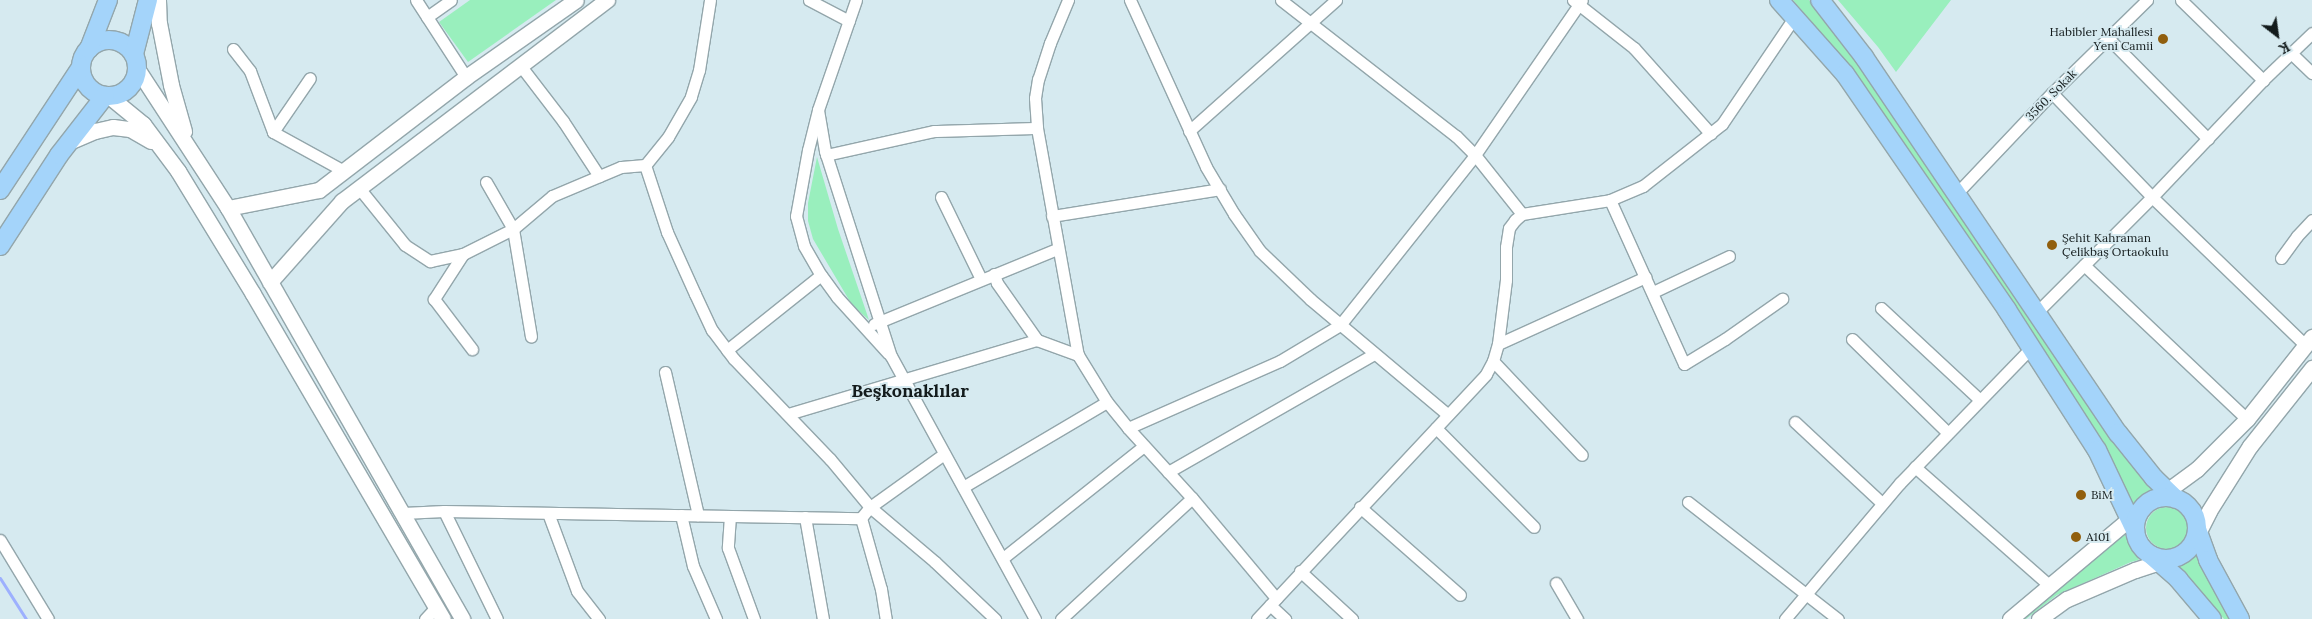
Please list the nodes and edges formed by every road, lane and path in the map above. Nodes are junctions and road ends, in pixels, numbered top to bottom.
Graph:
1 (108, 0) edge
2 (148, 0) edge
3 (158, 0) edge
4 (416, 0) edge
5 (451, 0) edge
6 (576, 0) edge
7 (607, 0) edge
8 (710, 0) edge
9 (809, 0) edge
10 (856, 0) edge
11 (1068, 0) edge
12 (1130, 0) edge
13 (1281, 0) edge
14 (1336, 0) edge
15 (1779, 0) edge
16 (1820, 0) edge
17 (2147, 0) edge
18 (2181, 0) edge
19 (1578, 1) edge
20 (426, 16) junction
21 (1795, 16) junction
22 (849, 21) junction
23 (1310, 24) junction
24 (2312, 33) edge
25 (2108, 38) junction
26 (89, 49) junction
27 (232, 49) dead end
28 (2291, 53) junction
29 (136, 62) junction
30 (520, 65) junction
31 (81, 67) junction
32 (2312, 73) edge
33 (466, 77) junction
34 (310, 78) dead end
35 (2263, 80) junction
36 (2052, 93) junction
37 (107, 96) junction
38 (818, 110) junction
39 (1037, 128) junction
40 (1189, 131) junction
41 (273, 132) junction
42 (1711, 134) junction
43 (2208, 139) junction
44 (71, 141) junction
45 (160, 146) junction
46 (188, 146) junction
47 (826, 155) junction
48 (1475, 155) junction
49 (645, 165) junction
50 (344, 171) junction
51 (599, 176) junction
52 (486, 182) dead end
53 (359, 188) junction
54 (1220, 189) junction
55 (0, 190) edge
56 (1957, 193) junction
57 (941, 197) dead end
58 (2152, 197) junction
59 (1610, 200) junction
60 (228, 208) junction
61 (1522, 214) junction
62 (1052, 216) junction
63 (2312, 220) edge
64 (513, 229) junction
65 (0, 246) edge
66 (1058, 249) junction
67 (462, 254) junction
68 (1729, 256) dead end
69 (2281, 258) dead end
70 (2084, 265) junction
71 (994, 274) junction
72 (821, 275) junction
73 (1646, 277) junction
74 (981, 279) junction
75 (270, 282) junction
76 (1653, 292) junction
77 (1782, 299) dead end
78 (1881, 308) dead end
79 (2037, 312) junction
80 (880, 321) junction
81 (1340, 325) junction
82 (865, 328) junction
83 (532, 336) dead end
84 (1852, 339) dead end
85 (1037, 340) junction
86 (2309, 341) edge
87 (1498, 344) junction
88 (2031, 348) junction
89 (472, 349) dead end
90 (727, 350) junction
91 (1374, 354) junction
92 (891, 356) junction
93 (1078, 356) junction
94 (1493, 361) junction
95 (2312, 368) edge
96 (665, 372) dead end
97 (902, 380) junction
98 (1980, 399) junction
99 (1107, 402) junction
100 (788, 414) junction
101 (1448, 415) junction
102 (2248, 419) junction
103 (1795, 422) dead end
104 (1128, 428) junction
105 (1436, 428) junction
106 (1948, 433) junction
107 (1144, 446) junction
108 (944, 454) junction
109 (1582, 455) dead end
110 (1915, 467) junction
111 (1168, 472) junction
112 (963, 487) junction
113 (2166, 496) junction
114 (1192, 498) junction
115 (1688, 502) dead end
116 (1882, 503) junction
117 (870, 507) junction
118 (1360, 507) junction
119 (444, 511) junction
120 (403, 513) junction
121 (548, 513) junction
122 (681, 515) junction
123 (698, 515) junction
124 (730, 516) junction
125 (805, 517) junction
126 (861, 518) junction
127 (2135, 520) junction
128 (1534, 528) dead end
129 (2196, 533) junction
130 (0, 540) edge
131 (1003, 558) junction
132 (2161, 559) junction
133 (1300, 571) junction
134 (1556, 583) dead end
135 (2050, 586) junction
136 (1805, 593) junction
137 (1460, 595) dead end
138 (1273, 601) junction
139 (440, 613) edge
140 (48, 619) edge
141 (425, 619) edge
142 (462, 619) edge
143 (497, 619) edge
144 (599, 619) edge
145 (716, 619) edge
146 (754, 619) edge
147 (823, 619) edge
148 (886, 619) edge
149 (995, 619) edge
150 (1035, 619) edge
151 (1061, 619) edge
152 (1257, 619) edge
153 (1285, 619) edge
154 (1352, 619) edge
155 (1577, 619) edge
156 (1785, 619) edge
157 (1838, 619) edge
158 (2010, 619) edge
159 (2039, 619) edge
160 (2212, 619) edge
161 (2240, 619) edge

1 - 26 main road
2 - 29 main road
3 - 46 main road
4 - 20 street
5 - 20 street
6 - 33 main road
7 - 30 main road
8 - 49 street
9 - 22 street
10 - 22 street
11 - 39 street
12 - 40 street
13 - 23 street
14 - 23 street
15 - 21 main road
16 - 56 main road
17 - 25 street, 3560. Sokak
18 - 35 street
19 - 42 street
19 - 48 street
20 - 33 street
21 - 42 street
21 - 88 main road
22 - 38 street
23 - 40 street
23 - 48 street
24 - 28 street
25 - 36 street, 3560. Sokak
25 - 43 street
26 - 29 main road
26 - 31 main road
27 - 41 street
28 - 32 street
28 - 35 street
29 - 37 main road
29 - 46 main road
30 - 51 street
30 - 53 main road
31 - 37 main road
31 - 55 main road
33 - 50 main road
34 - 41 street
35 - 43 street
36 - 56 street, 3560. Sokak
36 - 58 street
37 - 44 main road
37 - 45 main road
38 - 47 street
38 - 72 street
39 - 47 street
39 - 62 street
40 - 54 street
41 - 50 street
42 - 59 street
43 - 58 street
44 - 45 main road
44 - 65 main road
45 - 139 main road
46 - 60 main road
47 - 80 street
48 - 61 street
48 - 81 street
49 - 51 street
49 - 90 street
50 - 60 main road
51 - 64 street
52 - 64 street
53 - 67 street
53 - 75 main road
54 - 62 street
54 - 81 street
56 - 79 main road
57 - 74 street
58 - 70 street
58 - 86 street
59 - 61 street
59 - 73 street
60 - 75 main road
61 - 87 street
62 - 66 street
63 - 69 street
64 - 67 street
64 - 83 street
66 - 71 street
66 - 93 street
67 - 89 street
68 - 76 street
70 - 79 street
70 - 102 street
71 - 74 street
71 - 85 street
72 - 82 street
72 - 90 street
73 - 76 street
73 - 87 street
74 - 80 street
75 - 120 main road
76 - 77 street
78 - 98 street
79 - 113 main road
80 - 82 street
80 - 92 street
81 - 91 street
81 - 104 street
82 - 92 street
84 - 106 street
85 - 93 street
85 - 97 street
86 - 102 main road
87 - 94 street
88 - 98 street
88 - 127 main road
90 - 100 street
91 - 101 street
91 - 111 street
92 - 97 street
93 - 99 street
94 - 101 street
94 - 109 street
95 - 129 main road
96 - 123 street
97 - 100 street
97 - 108 street
98 - 106 street
99 - 104 street
99 - 112 street
100 - 117 street
101 - 105 street
102 - 113 main road
103 - 116 street
104 - 107 street
105 - 118 street
105 - 128 street
106 - 110 street
107 - 111 street
107 - 131 street
108 - 112 street
108 - 117 street
110 - 116 street
110 - 135 street
111 - 114 street
112 - 131 street
113 - 127 main road
113 - 129 main road
114 - 138 street
114 - 151 street
115 - 136 street
116 - 136 street
117 - 126 street
117 - 149 street
118 - 133 street
118 - 137 street
119 - 120 street
119 - 121 street
119 - 143 street
120 - 142 main road
121 - 122 street
121 - 144 street
122 - 123 street
122 - 145 street
123 - 124 street
124 - 125 street
124 - 146 street
125 - 126 street
125 - 147 street
126 - 148 street
127 - 132 main road
127 - 135 main road
129 - 132 main road
129 - 161 main road
130 - 140 street
131 - 150 street
132 - 159 main road
132 - 160 main road
133 - 138 street
133 - 154 street
134 - 155 street
135 - 158 main road
136 - 156 street
136 - 157 street
138 - 152 street
138 - 153 street
139 - 141 street

